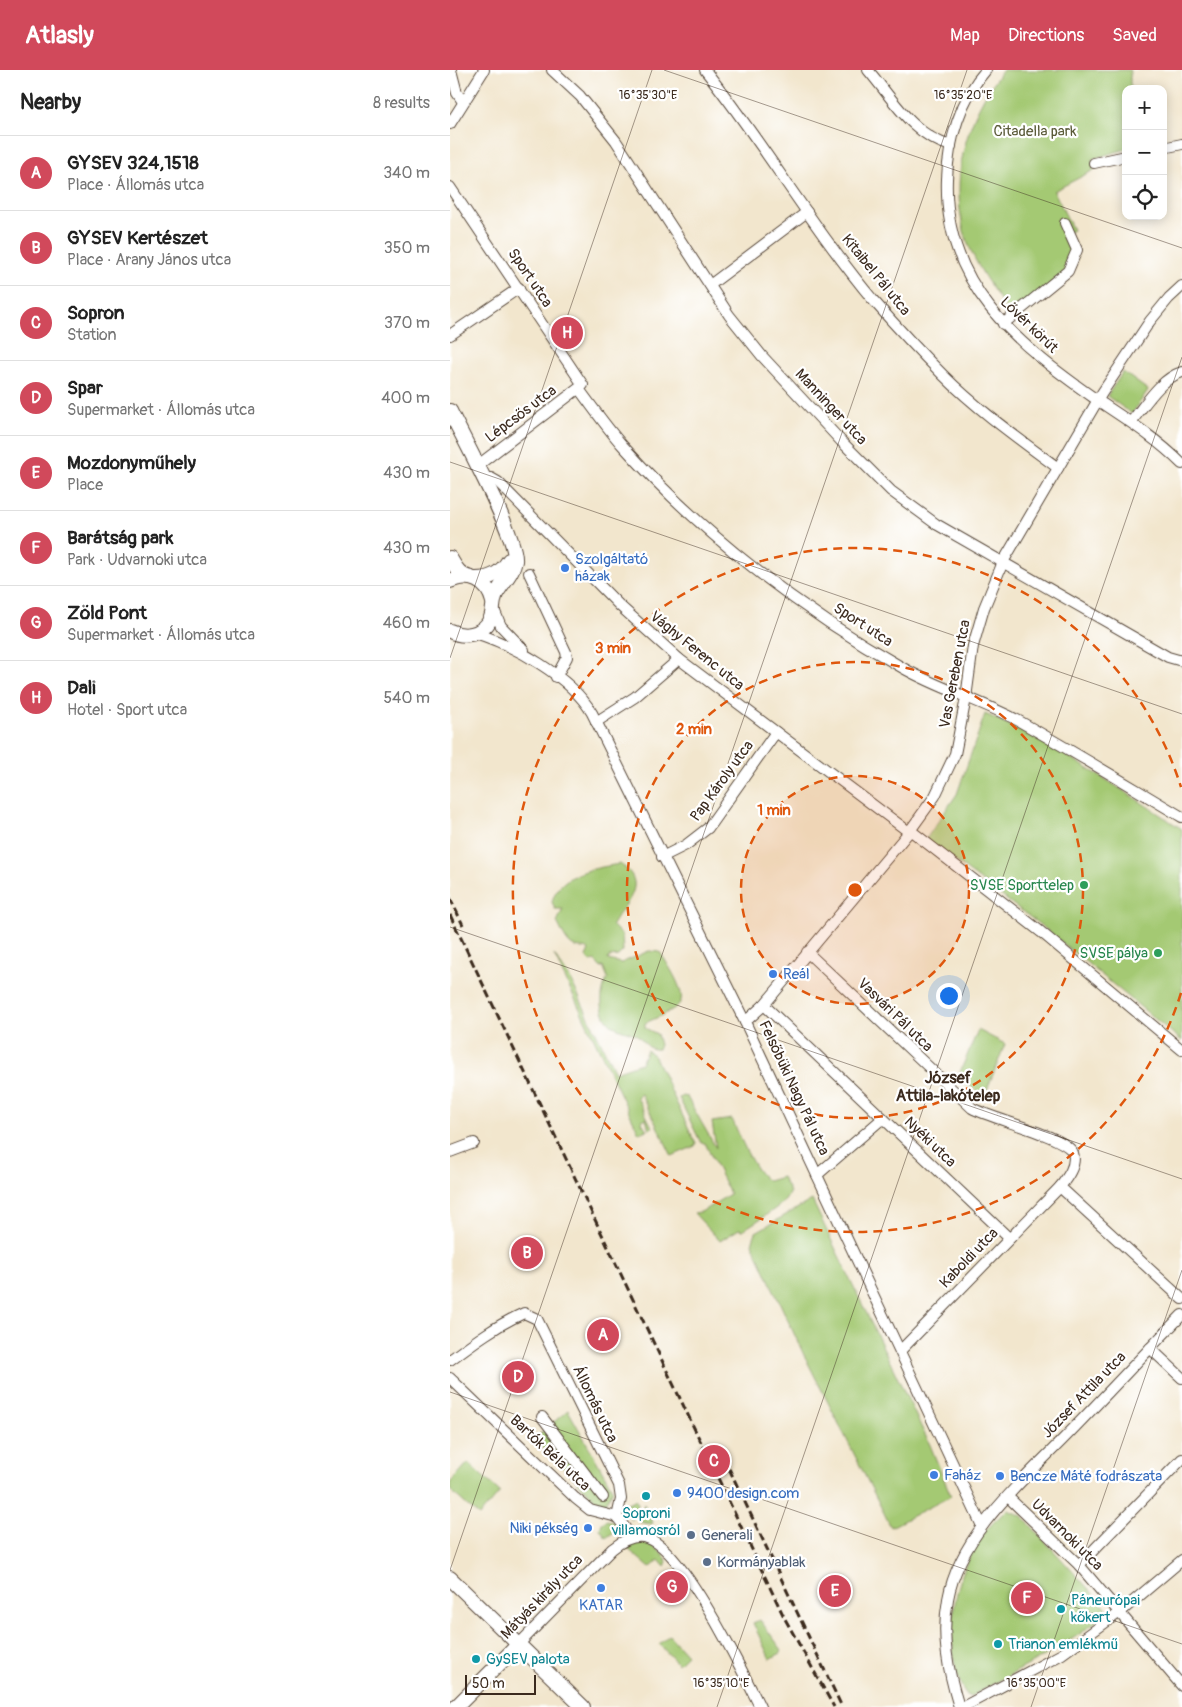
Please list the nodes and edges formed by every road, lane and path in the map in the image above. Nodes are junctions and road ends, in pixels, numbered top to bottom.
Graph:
1 (451, 70) edge
2 (484, 70) edge
3 (552, 70) edge
4 (705, 70) edge
5 (986, 70) edge
6 (869, 71) edge
7 (463, 102) junction
8 (450, 124) edge
9 (1182, 144) edge
10 (951, 146) junction
11 (1167, 147) edge
12 (1122, 157) edge
13 (1094, 163) dead end
14 (450, 187) edge
15 (807, 212) junction
16 (1065, 223) dead end
17 (710, 285) junction
18 (1182, 286) edge
19 (519, 288) junction
20 (1003, 324) junction
21 (450, 335) edge
22 (1182, 372) edge
23 (581, 387) junction
24 (1098, 400) junction
25 (450, 411) edge
26 (1131, 422) junction
27 (1182, 464) edge
28 (1058, 468) junction
29 (479, 472) junction
30 (515, 551) junction
31 (450, 558) edge
32 (1002, 562) junction
33 (529, 573) dead end
34 (474, 578) junction
35 (450, 580) edge
36 (493, 604) junction
37 (450, 631) edge
38 (475, 633) junction
39 (533, 659) junction
40 (679, 659) junction
41 (1182, 661) edge
42 (556, 677) junction
43 (966, 698) junction
44 (596, 722) junction
45 (776, 732) junction
46 (1182, 817) edge
47 (909, 831) junction
48 (662, 857) junction
49 (807, 952) junction
50 (764, 1005) junction
51 (745, 1022) junction
52 (1182, 1050) edge
53 (883, 1118) junction
54 (474, 1143) dead end
55 (450, 1152) edge
56 (818, 1175) junction
57 (1060, 1187) junction
58 (1009, 1238) junction
59 (1182, 1300) edge
60 (1182, 1315) edge
61 (1150, 1348) junction
62 (900, 1351) junction
63 (450, 1360) edge
64 (450, 1378) edge
65 (1182, 1378) edge
66 (542, 1417) dead end
67 (1182, 1459) edge
68 (603, 1497) dead end
69 (1008, 1497) junction
70 (617, 1517) junction
71 (982, 1526) junction
72 (630, 1537) junction
73 (1182, 1560) edge
74 (1079, 1565) junction
75 (450, 1578) edge
76 (1119, 1612) junction
77 (518, 1645) junction
78 (1182, 1686) edge
79 (456, 1707) edge
80 (583, 1707) edge
81 (760, 1707) edge
82 (961, 1707) edge

1 - 7 street
2 - 7 street
3 - 17 street, Manninger utca
4 - 15 street, Kitaibel Pál utca
5 - 10 street, Lővér körút
6 - 10 street
7 - 8 street
9 - 11 street
10 - 20 street, Lővér körút
12 - 13 street
14 - 19 street, Sport utca
15 - 17 street
15 - 28 street, Kitaibel Pál utca
16 - 20 street
17 - 32 street, Manninger utca
18 - 24 street, Vas Gereben utca
19 - 21 street
19 - 23 street, Sport utca
20 - 24 street, Lővér körút
22 - 26 street
23 - 29 street, Lépcsős utca
23 - 43 street, Sport utca
24 - 26 street, Lővér körút
24 - 28 street, Vas Gereben utca
25 - 29 main road
26 - 27 street, Lővér körút
28 - 32 street, Vas Gereben utca
29 - 30 main road
29 - 40 street, Vághy Ferenc utca
30 - 34 main road
30 - 36 main road
31 - 34 main road
32 - 41 street, Manninger utca
32 - 43 street, Vas Gereben utca
33 - 42 street
34 - 35 main road
34 - 36 main road
36 - 38 main road
36 - 39 street
37 - 38 main road
38 - 39 street
39 - 42 street, Felsőbüki Nagy Pál utca
40 - 44 street
40 - 45 street, Vághy Ferenc utca
42 - 44 street, Felsőbüki Nagy Pál utca
43 - 46 street, Sport utca
43 - 47 street, Vas Gereben utca
44 - 48 street, Felsőbüki Nagy Pál utca
45 - 47 street, Vághy Ferenc utca
45 - 48 street, Pap Károly utca
47 - 49 street, Vas Gereben utca
47 - 52 street, Vághy Ferenc utca
48 - 51 street, Felsőbüki Nagy Pál utca
49 - 50 street, Vas Gereben utca
49 - 57 street, Vasvári Pál utca
50 - 51 street, Vas Gereben utca
50 - 53 street, Nyéki utca
51 - 56 street, Felsőbüki Nagy Pál utca
53 - 56 street
53 - 58 street, Nyéki utca
54 - 55 street
56 - 62 street, Felsőbüki Nagy Pál utca
57 - 58 street, Kaboldi utca
57 - 59 street
58 - 62 street, Kaboldi utca
60 - 61 street, József Attila utca
61 - 65 street
61 - 69 street, József Attila utca
62 - 71 street, Felsőbüki Nagy Pál utca
63 - 70 street, Állomás utca
64 - 70 street, Bartók Béla utca
66 - 68 street
67 - 74 street
69 - 71 street, József Attila utca
69 - 74 street, Udvarnoki utca
70 - 72 street
71 - 82 street, József Attila utca
72 - 77 street, Mátyás király utca
72 - 81 street
73 - 76 street
74 - 76 street, Udvarnoki utca
75 - 77 main road
76 - 78 street, Udvarnoki utca
76 - 82 street
77 - 79 main road, Mátyás király utca
77 - 80 main road

